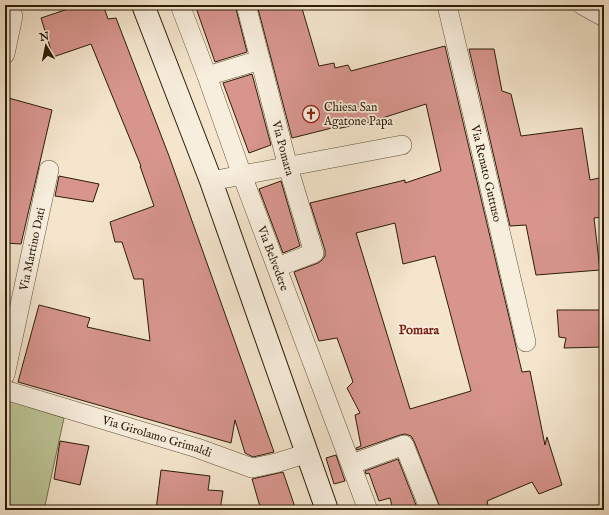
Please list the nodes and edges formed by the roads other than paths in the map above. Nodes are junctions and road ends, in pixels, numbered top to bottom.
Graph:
1 (7, 5) edge
2 (144, 5) edge
3 (180, 5) edge
4 (246, 5) edge
5 (447, 5) edge
6 (582, 5) edge
7 (604, 18) edge
8 (5, 54) edge
9 (260, 60) junction
10 (207, 76) junction
11 (402, 145) dead end
12 (288, 167) junction
13 (49, 170) dead end
14 (242, 175) junction
15 (211, 181) junction
16 (277, 266) junction
17 (526, 342) dead end
18 (5, 375) edge
19 (5, 390) edge
20 (308, 453) junction
21 (352, 464) junction
22 (327, 510) edge
23 (368, 510) edge
24 (430, 510) edge

1 - 8 street
2 - 15 main road
3 - 10 street, Via Belvedere
4 - 9 street, Via Pomara
5 - 17 street, Via Renato Guttuso
6 - 7 street
9 - 10 street
9 - 12 street, Via Pomara
10 - 14 street, Via Belvedere
11 - 12 street
12 - 14 street
12 - 16 street, Via Pomara
13 - 18 street, Via Martino Dati
14 - 15 street
14 - 16 street, Via Belvedere
15 - 20 main road
16 - 21 street, Via Belvedere
19 - 20 street, Via Girolamo Grimaldi
20 - 22 main road
21 - 23 street, Via Belvedere
21 - 24 street

